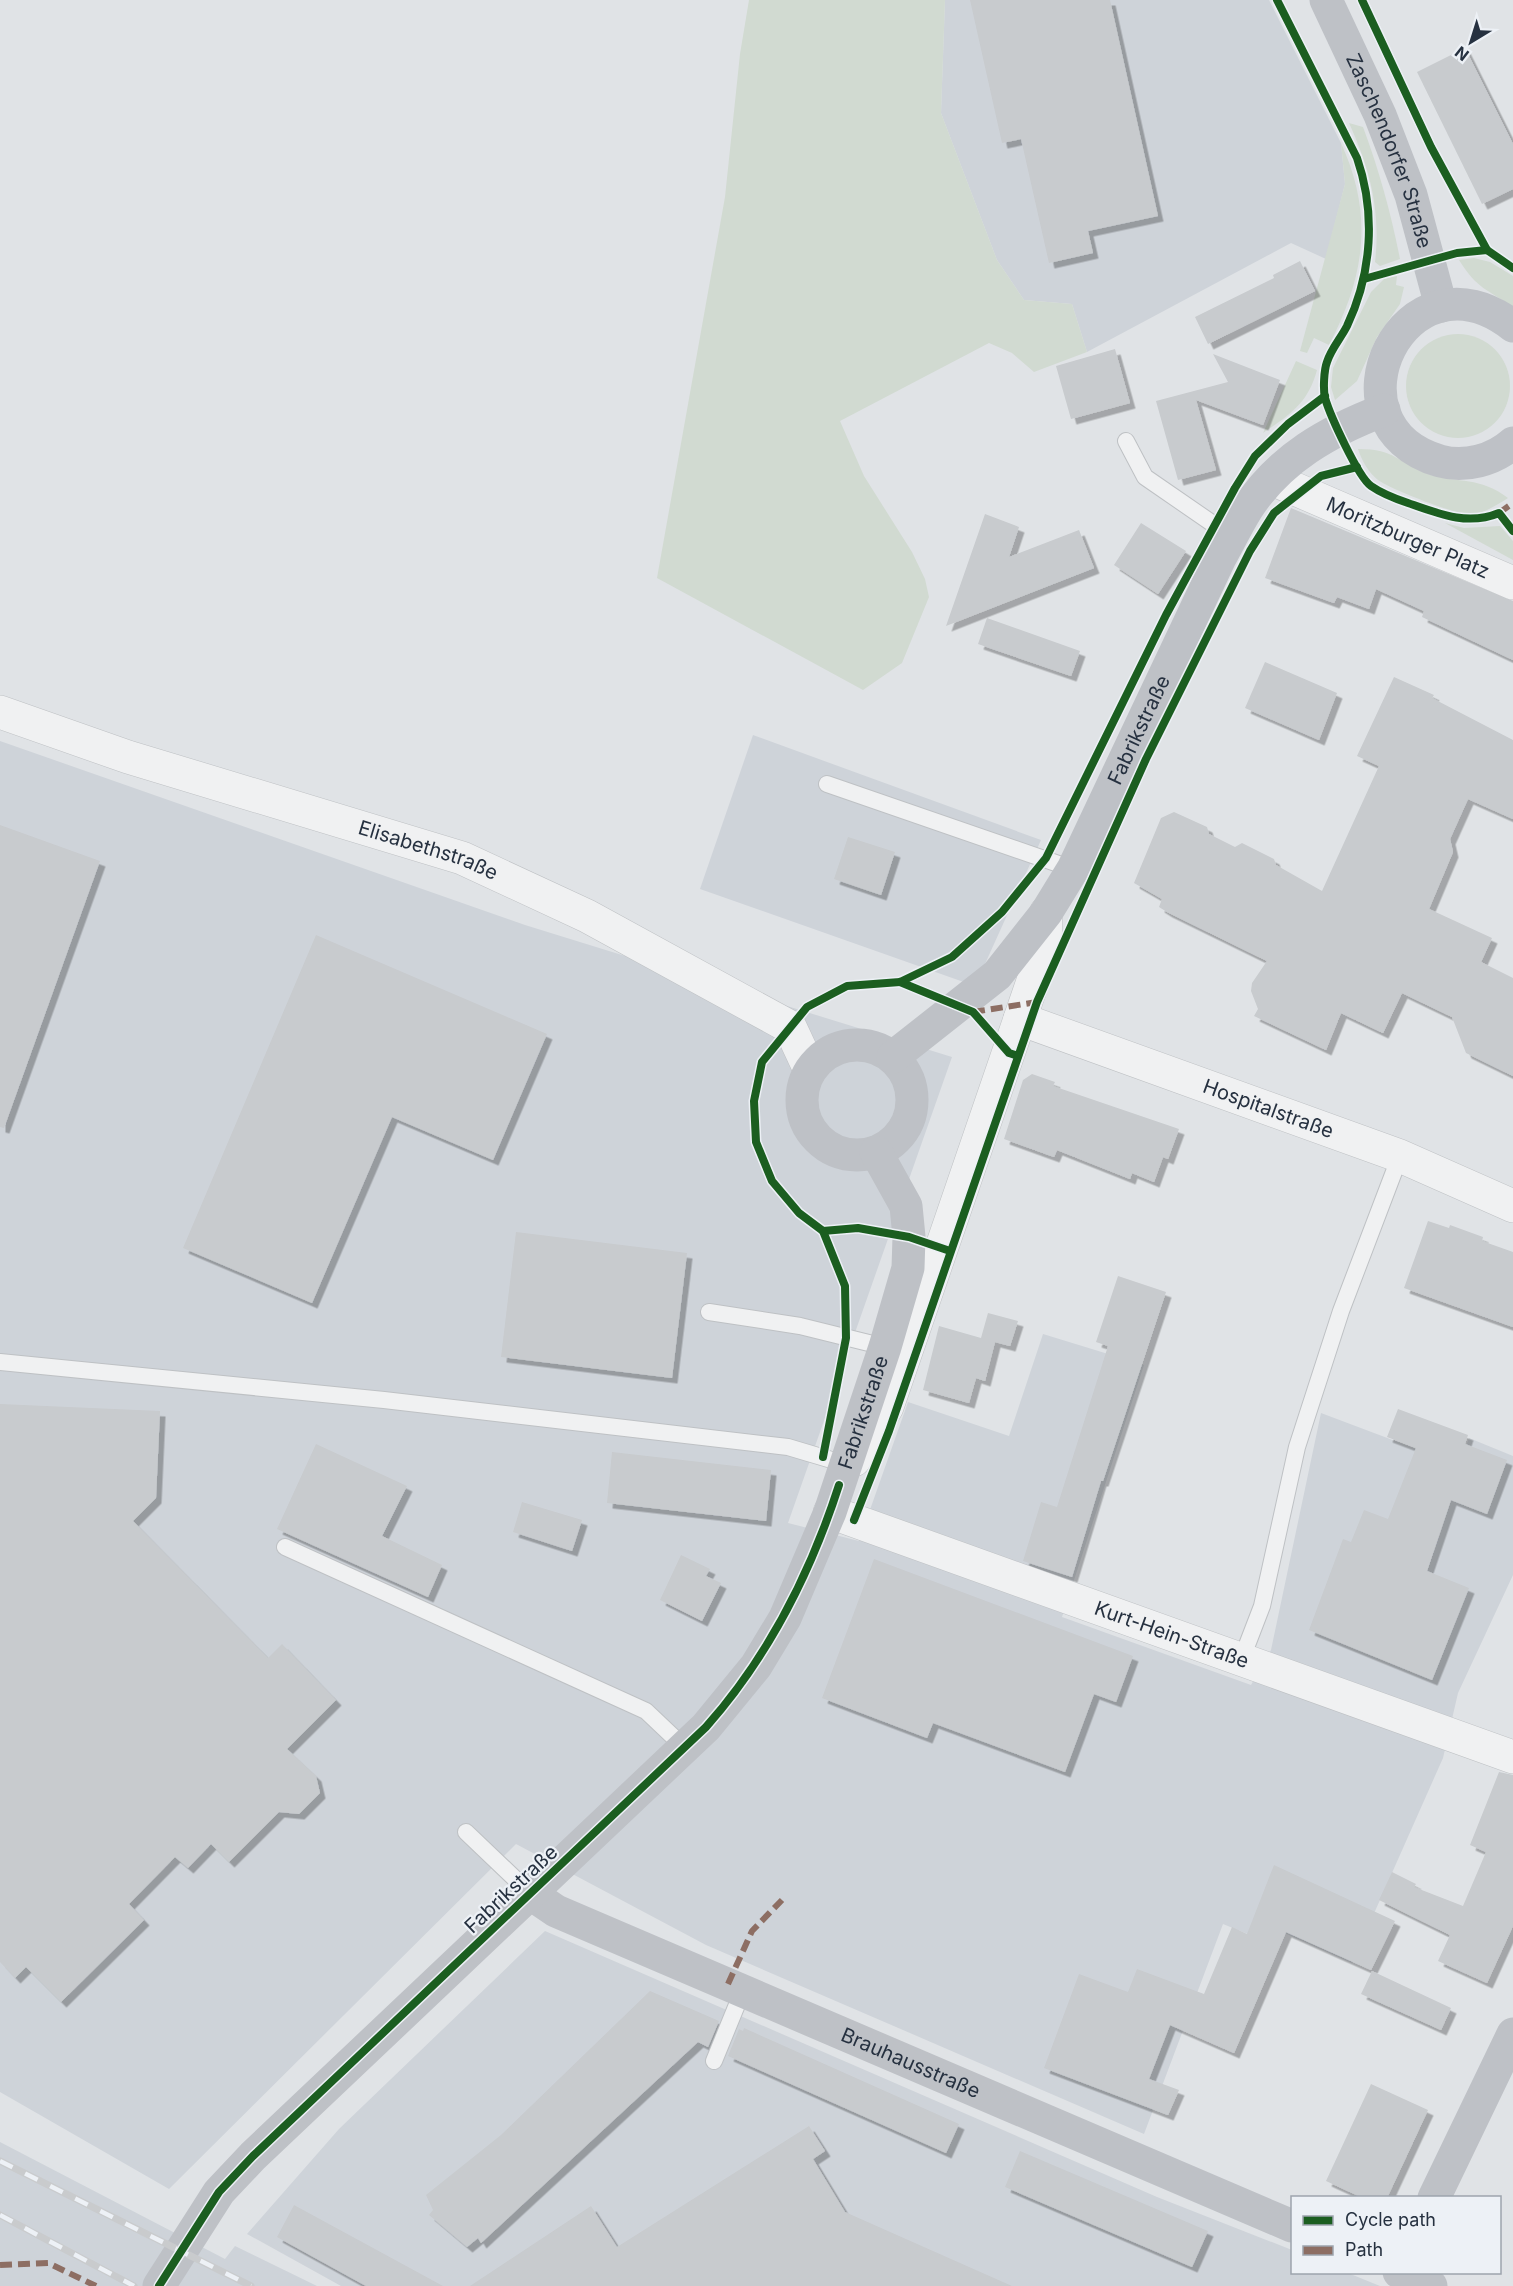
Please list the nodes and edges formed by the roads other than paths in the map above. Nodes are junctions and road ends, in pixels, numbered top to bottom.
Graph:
1 (1326, 0) edge
2 (1441, 306) junction
3 (1513, 326) edge
4 (1383, 410) junction
5 (1126, 441) dead end
6 (1511, 450) edge
7 (1272, 479) junction
8 (1232, 537) junction
9 (1513, 583) edge
10 (0, 712) edge
11 (827, 784) dead end
12 (1074, 869) junction
13 (1046, 914) junction
14 (1020, 1019) junction
15 (893, 1057) junction
16 (810, 1070) junction
17 (876, 1152) junction
18 (1400, 1156) junction
19 (1513, 1206) edge
20 (709, 1312) dead end
21 (885, 1347) junction
22 (0, 1362) edge
23 (838, 1487) junction
24 (285, 1546) dead end
25 (1242, 1658) junction
26 (685, 1748) junction
27 (1513, 1757) edge
28 (466, 1832) dead end
29 (531, 1894) junction
30 (743, 1990) junction
31 (1513, 2034) edge
32 (714, 2061) dead end
33 (1435, 2196) edge
34 (1291, 2225) edge
35 (1404, 2274) edge
36 (159, 2286) edge
37 (1431, 2286) edge

1 - 2 street, Zaschendorfer Straße
2 - 3 street
2 - 4 street
4 - 6 street
4 - 7 street, Fabrikstraße
5 - 8 lane
7 - 8 street, Fabrikstraße
7 - 9 street, Moritzburger Platz
8 - 12 street, Fabrikstraße
10 - 16 street, Elisabethstraße
11 - 12 lane
12 - 13 street, Fabrikstraße
13 - 14 street
13 - 15 street, Fabrikstraße
14 - 18 street, Hospitalstraße
14 - 23 street
15 - 16 street
15 - 17 street
16 - 17 street
17 - 21 street, Fabrikstraße
18 - 19 street, Hospitalstraße
18 - 25 lane
20 - 21 lane
21 - 23 street, Fabrikstraße
22 - 23 lane
23 - 25 street, Kurt-Hein-Straße
23 - 26 street, Fabrikstraße
24 - 26 lane
25 - 27 street, Kurt-Hein-Straße
26 - 29 street, Fabrikstraße
28 - 29 lane
29 - 30 street, Brauhausstraße
29 - 36 street, Fabrikstraße
30 - 32 lane
30 - 34 street, Brauhausstraße
31 - 33 street
35 - 37 street

